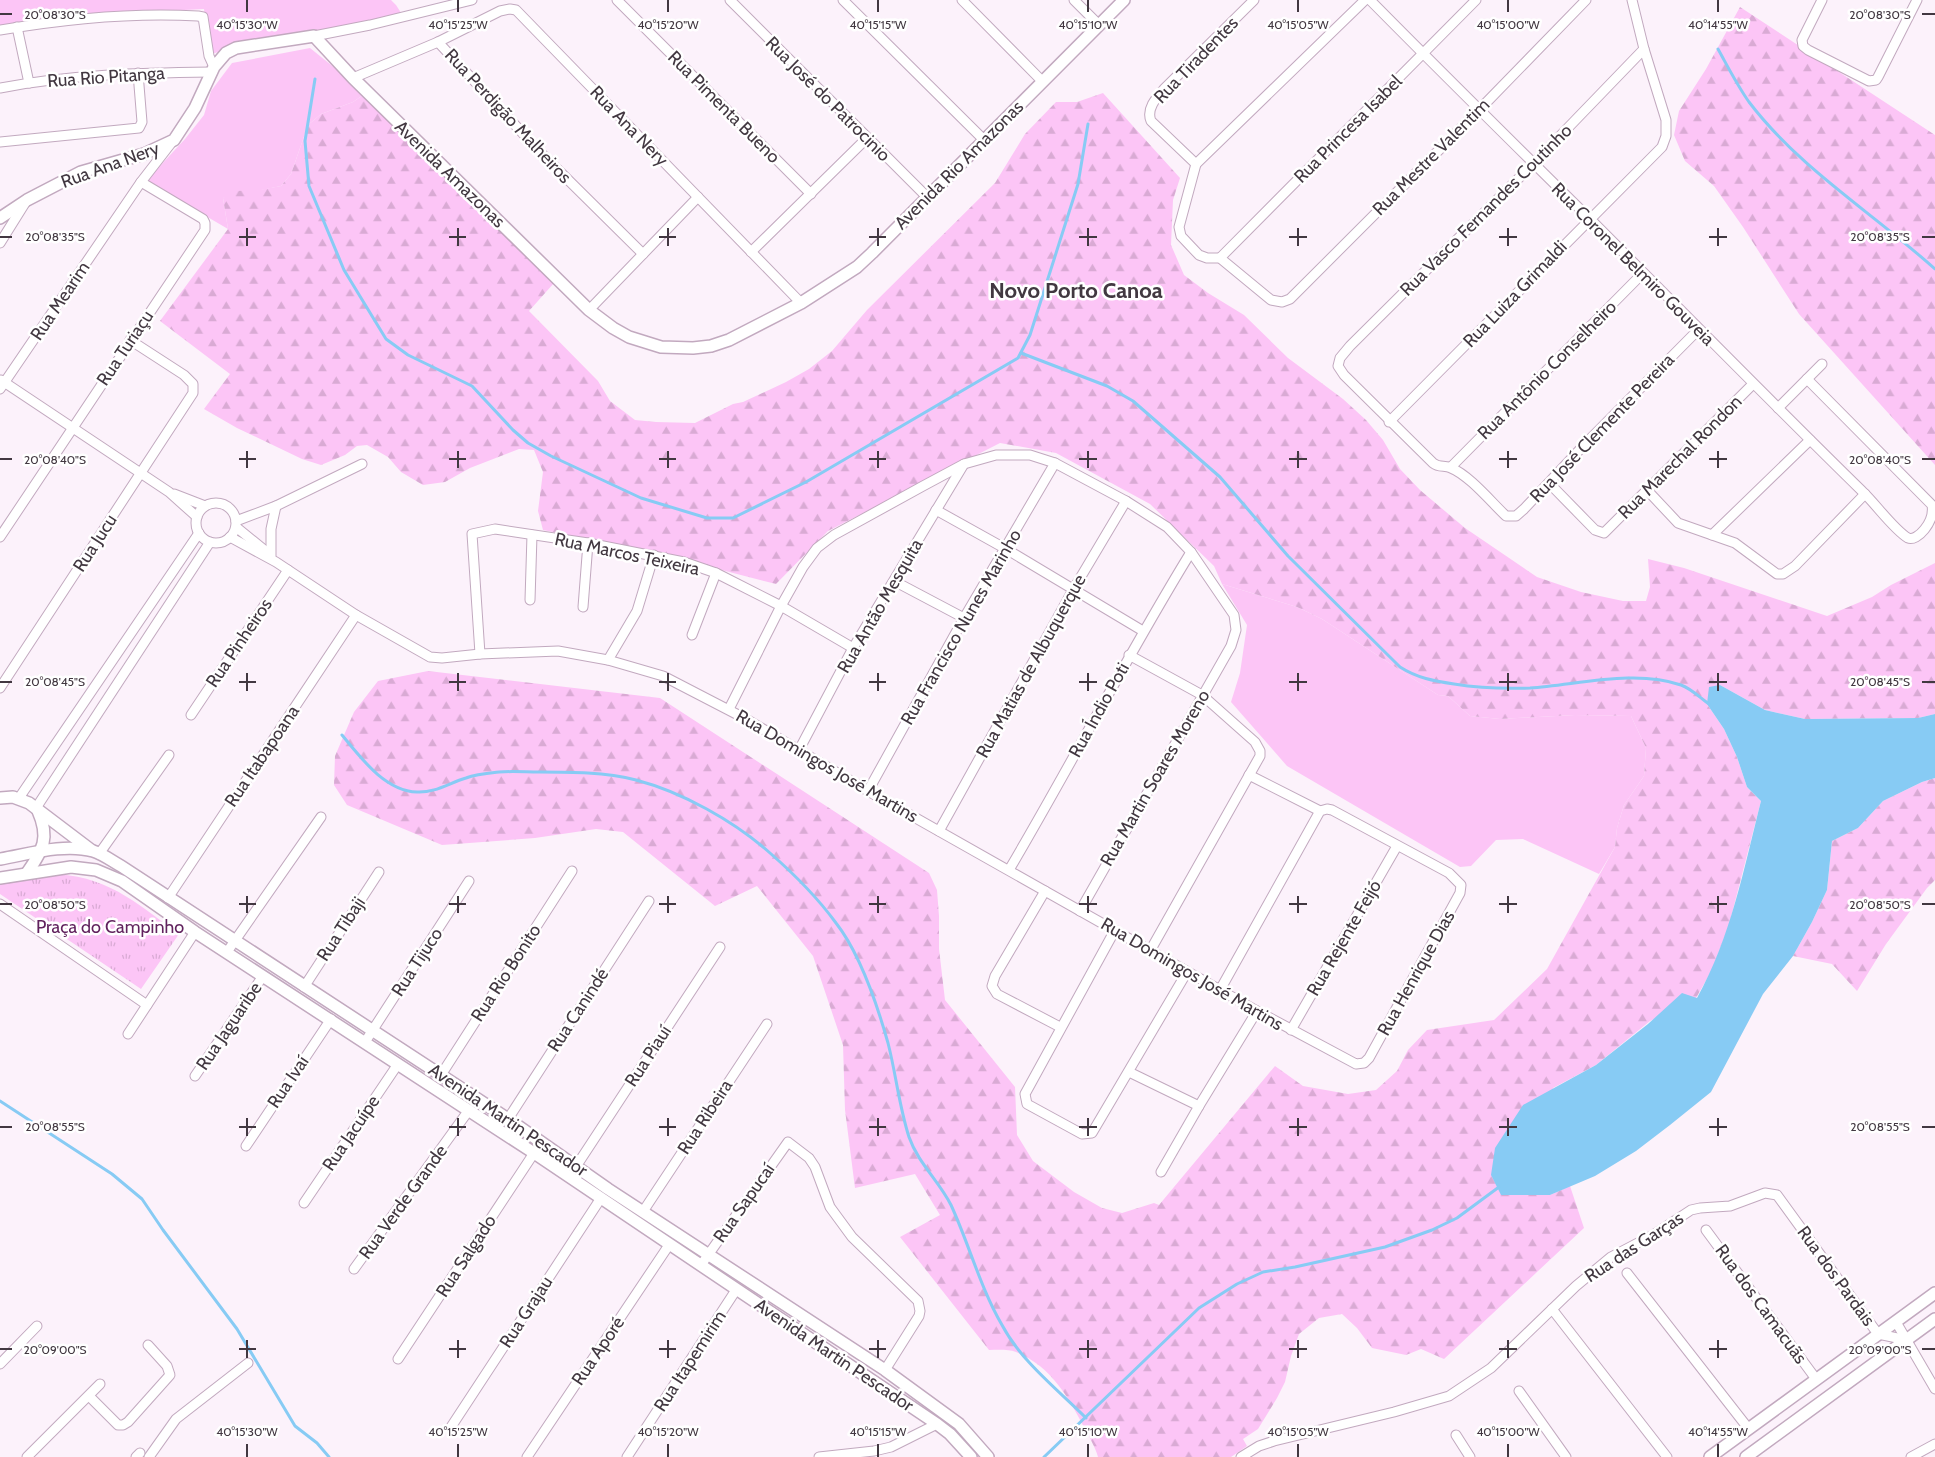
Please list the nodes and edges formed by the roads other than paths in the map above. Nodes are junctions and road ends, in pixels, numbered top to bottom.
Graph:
1 (472, 0) edge
2 (616, 0) edge
3 (730, 0) edge
4 (843, 0) edge
5 (962, 0) edge
6 (1074, 0) edge
7 (1124, 0) edge
8 (1254, 0) edge
9 (1365, 0) edge
10 (1370, 0) edge
11 (1476, 0) edge
12 (1586, 0) edge
13 (1632, 0) edge
14 (1822, 0) edge
15 (1917, 0) edge
16 (1099, 25) junction
17 (17, 27) junction
18 (0, 30) edge
19 (314, 36) junction
20 (438, 42) junction
21 (1644, 49) junction
22 (1422, 53) junction
23 (213, 69) junction
24 (138, 72) junction
25 (353, 78) junction
26 (1042, 82) junction
27 (29, 83) junction
28 (0, 88) edge
29 (1479, 110) junction
30 (867, 138) junction
31 (174, 140) junction
32 (984, 140) junction
33 (0, 142) edge
34 (1196, 164) junction
35 (1533, 164) junction
36 (141, 182) junction
37 (811, 194) junction
38 (927, 197) junction
39 (698, 198) junction
40 (27, 200) junction
41 (0, 218) edge
42 (1589, 219) junction
43 (0, 243) edge
44 (751, 252) junction
45 (643, 254) junction
46 (1220, 258) junction
47 (1643, 273) junction
48 (801, 304) junction
49 (589, 310) junction
50 (1698, 330) junction
51 (130, 340) junction
52 (1822, 364) dead end
53 (1807, 379) junction
54 (2, 383) edge
55 (1753, 384) junction
56 (1778, 408) junction
57 (1389, 422) junction
58 (72, 429) junction
59 (1810, 440) junction
60 (1055, 463) junction
61 (362, 464) dead end
62 (964, 464) junction
63 (1451, 468) junction
64 (140, 474) junction
65 (1548, 483) junction
66 (1647, 490) junction
67 (169, 492) junction
68 (1865, 494) junction
69 (1126, 501) junction
70 (205, 506) junction
71 (276, 506) junction
72 (936, 510) junction
73 (197, 517) junction
74 (236, 524) junction
75 (199, 532) junction
76 (532, 535) junction
77 (1712, 535) junction
78 (0, 537) edge
79 (230, 538) junction
80 (210, 542) junction
81 (588, 543) junction
82 (1006, 548) junction
83 (1191, 552) junction
84 (654, 555) junction
85 (274, 559) junction
86 (288, 570) junction
87 (716, 573) junction
88 (894, 581) junction
89 (1073, 590) junction
90 (530, 600) dead end
91 (781, 606) junction
92 (583, 607) dead end
93 (356, 615) junction
94 (964, 618) junction
95 (1142, 631) junction
96 (692, 635) dead end
97 (854, 648) junction
98 (480, 654) junction
99 (1129, 655) junction
100 (608, 660) junction
101 (0, 688) edge
102 (1202, 695) junction
103 (729, 709) junction
104 (191, 715) dead end
105 (799, 750) junction
106 (169, 755) dead end
107 (1250, 775) junction
108 (0, 789) edge
109 (868, 791) junction
110 (16, 797) junction
111 (0, 798) edge
112 (37, 809) junction
113 (1320, 811) junction
114 (321, 817) dead end
115 (939, 831) junction
116 (1397, 846) junction
117 (41, 852) junction
118 (96, 853) junction
119 (0, 859) edge
120 (1009, 870) junction
121 (572, 871) dead end
122 (379, 872) dead end
123 (27, 873) junction
124 (0, 878) edge
125 (469, 881) dead end
126 (1045, 891) junction
127 (168, 898) junction
128 (649, 901) dead end
129 (0, 904) edge
130 (1080, 911) junction
131 (1115, 930) junction
132 (196, 932) junction
133 (235, 942) junction
134 (720, 947) dead end
135 (1150, 951) junction
136 (227, 952) junction
137 (1187, 972) junction
138 (263, 976) junction
139 (304, 987) junction
140 (1220, 990) junction
141 (147, 1005) junction
142 (1257, 1011) junction
143 (331, 1019) junction
144 (767, 1024) dead end
145 (1060, 1027) junction
146 (373, 1030) junction
147 (1291, 1030) junction
148 (128, 1034) dead end
149 (365, 1042) junction
150 (1353, 1063) joint
151 (398, 1064) junction
152 (1129, 1072) junction
153 (441, 1075) junction
154 (196, 1076) dead end
155 (1198, 1106) junction
156 (472, 1113) junction
157 (508, 1119) junction
158 (504, 1133) junction
159 (537, 1139) junction
160 (246, 1146) dead end
161 (534, 1153) junction
162 (576, 1165) junction
163 (1161, 1172) dead end
164 (1777, 1196) joint
165 (601, 1198) junction
166 (304, 1203) dead end
167 (644, 1210) junction
168 (1706, 1230) dead end
169 (669, 1245) junction
170 (709, 1254) junction
171 (701, 1265) junction
172 (354, 1269) dead end
173 (1627, 1273) dead end
174 (736, 1290) junction
175 (1935, 1293) edge
176 (1552, 1309) junction
177 (1935, 1319) edge
178 (1896, 1322) junction
179 (37, 1326) dead end
180 (1878, 1334) junction
181 (1907, 1340) junction
182 (148, 1345) dead end
183 (398, 1359) dead end
184 (248, 1363) dead end
185 (0, 1364) edge
186 (885, 1370) junction
187 (1816, 1379) junction
188 (100, 1384) dead end
189 (1935, 1389) edge
190 (1519, 1391) dead end
191 (89, 1396) junction
192 (937, 1424) junction
193 (451, 1427) dead end
194 (1748, 1428) junction
195 (1456, 1435) dead end
196 (1935, 1444) edge
197 (142, 1456) edge
198 (27, 1457) edge
199 (527, 1457) edge
200 (627, 1457) edge
201 (819, 1457) edge
202 (971, 1457) edge
203 (988, 1457) edge
204 (1241, 1457) edge
205 (1470, 1457) edge
206 (1566, 1457) edge
207 (1667, 1457) edge
208 (1710, 1457) edge
209 (1746, 1457) edge
210 (1911, 1457) edge

1 - 19 street, Rua Ana Nery
2 - 37 street, Rua Pimenta Bueno
3 - 30 street, Rua José do Patrocinio
4 - 32 street
5 - 26 street
6 - 16 street
7 - 16 street, Avenida Rio Amazonas
8 - 34 street, Rua Tiradentes
9 - 34 street
10 - 22 street, Rua Coronel Belmiro Gouveia
11 - 22 street, Rua Princesa Isabel
12 - 29 street, Rua Mestre Valentim
13 - 21 street
14 - 15 street
16 - 26 street, Avenida Rio Amazonas
17 - 18 street
17 - 23 street
17 - 27 street
19 - 23 street, Rua Ana Nery
19 - 25 street, Avenida Amazonas
20 - 25 street, Rua Perdigão Malheiros
20 - 39 street, Rua Ana Nery
20 - 45 street, Rua Perdigão Malheiros
21 - 35 street, Rua Vasco Fernandes Coutinho
21 - 42 street, Rua Luiza Grimaldi
22 - 29 street, Rua Coronel Belmiro Gouveia
22 - 46 street, Rua Princesa Isabel
23 - 24 street, Rua Rio Pitanga
23 - 31 street, Rua Ana Nery
24 - 27 street, Rua Rio Pitanga
24 - 33 street
25 - 49 street, Avenida Amazonas
26 - 32 street, Avenida Rio Amazonas
27 - 28 street, Rua Rio Pitanga
29 - 35 street, Rua Coronel Belmiro Gouveia
29 - 46 street, Rua Mestre Valentim
30 - 37 street
30 - 38 street, Rua José do Patrocinio
31 - 36 street, Rua Mearim
31 - 40 street, Rua Ana Nery
32 - 38 street, Avenida Rio Amazonas
34 - 46 street
35 - 42 street, Rua Coronel Belmiro Gouveia
35 - 57 street, Rua Vasco Fernandes Coutinho
36 - 51 street, Rua Turiaçu
36 - 54 street, Rua Mearim
37 - 44 street
38 - 48 street, Avenida Rio Amazonas
39 - 44 street, Rua Ana Nery
39 - 45 street
40 - 41 street, Rua Ana Nery
40 - 43 street
42 - 47 street, Rua Coronel Belmiro Gouveia
42 - 57 street, Rua Luiza Grimaldi
44 - 48 street, Rua Ana Nery
45 - 49 street
47 - 50 street, Rua Coronel Belmiro Gouveia
47 - 63 street, Rua Antônio Conselheiro
48 - 49 street, Avenida Rio Amazonas
50 - 55 street, Rua Coronel Belmiro Gouveia
50 - 65 street, Rua José Clemente Pereira
51 - 58 street, Rua Turiaçu
51 - 64 street, Rua Jucu
52 - 53 street
53 - 56 street
53 - 68 street, Rua Coronel Belmiro Gouveia
54 - 58 street
55 - 56 street, Rua Coronel Belmiro Gouveia
55 - 66 street, Rua Marechal Rondon
56 - 59 street, Rua Coronel Belmiro Gouveia
57 - 63 street
58 - 64 street
58 - 78 street, Rua Turiaçu
59 - 68 street, Rua Coronel Belmiro Gouveia
59 - 77 street
60 - 62 street
60 - 69 street
60 - 82 street, Rua Francisco Nunes Marinho
61 - 71 street
62 - 72 street, Rua Antão Mesquita
62 - 91 street
63 - 65 street, Rua José Clemente Pereira
64 - 67 street
64 - 101 street, Rua Jucu
65 - 66 street, Rua Marechal Rondon
66 - 77 street
67 - 70 street
67 - 73 street
68 - 77 street
69 - 83 street
69 - 89 street, Rua Matias de Albuquerque
70 - 73 street
70 - 74 street
71 - 74 street
71 - 85 street
72 - 82 street
72 - 88 street, Rua Antão Mesquita
73 - 75 street
74 - 79 street
74 - 85 street, Rua Domingos José Martins
75 - 80 street
75 - 110 street
76 - 81 street, Rua Marcos Teixeira
76 - 90 street
76 - 98 street, Rua Marcos Teixeira
79 - 80 street
79 - 85 street, Rua Domingos José Martins
80 - 112 street
81 - 84 street, Rua Marcos Teixeira
81 - 92 street
82 - 89 street
82 - 94 street, Rua Francisco Nunes Marinho
83 - 95 street, Rua Índio Poti
83 - 102 street, Rua Martin Soares Moreno
84 - 87 street, Rua Marcos Teixeira
84 - 100 street
85 - 86 street, Rua Domingos José Martins
86 - 93 street, Rua Domingos José Martins
86 - 104 street, Rua Pinheiros
87 - 91 street, Rua Marcos Teixeira
87 - 96 street
88 - 94 street
88 - 97 street, Rua Antão Mesquita
89 - 95 street
89 - 115 street, Rua Matias de Albuquerque
91 - 97 street, Rua Marcos Teixeira
91 - 103 street
93 - 98 street, Rua Domingos José Martins
93 - 127 street, Rua Itabapoana
94 - 109 street, Rua Francisco Nunes Marinho
95 - 99 street, Rua Índio Poti
97 - 105 street, Rua Antão Mesquita
98 - 100 street, Rua Domingos José Martins
99 - 102 street
99 - 120 street, Rua Índio Poti
100 - 103 street, Rua Domingos José Martins
102 - 107 street
102 - 130 street, Rua Martin Soares Moreno
103 - 105 street, Rua Domingos José Martins
105 - 109 street, Rua Domingos José Martins
106 - 118 street
107 - 113 street
107 - 135 street
108 - 110 street
109 - 115 street, Rua Domingos José Martins
110 - 111 street
110 - 112 street
112 - 117 street
112 - 118 street
113 - 116 street
113 - 140 street
114 - 133 street
115 - 120 street, Rua Domingos José Martins
116 - 147 street, Rua Rejente Feijó
116 - 150 street, Rua Henrique Dias
117 - 118 street, Avenida Martin Pescador
117 - 119 street, Avenida Martin Pescador
117 - 123 street
118 - 127 street, Avenida Martin Pescador
120 - 126 street, Rua Domingos José Martins
121 - 153 street, Rua Rio Bonito
122 - 139 street, Rua Tibaji
123 - 124 street, Avenida Martin Pescador
123 - 132 street, Avenida Martin Pescador
125 - 146 street, Rua Tijuco
126 - 130 street, Rua Domingos José Martins
126 - 145 street
127 - 133 street, Avenida Martin Pescador
128 - 157 street, Rua Canindé
129 - 141 street
130 - 131 street, Rua Domingos José Martins
131 - 135 street, Rua Domingos José Martins
131 - 145 street
132 - 136 street, Avenida Martin Pescador
132 - 141 street
133 - 136 street
133 - 139 street, Avenida Martin Pescador
134 - 162 street, Rua Piauí
135 - 137 street, Rua Domingos José Martins
136 - 138 street, Avenida Martin Pescador
137 - 140 street, Rua Domingos José Martins
137 - 152 street
138 - 143 street, Avenida Martin Pescador
138 - 154 street, Rua Jaguaribe
139 - 146 street, Avenida Martin Pescador
140 - 142 street, Rua Domingos José Martins
141 - 148 street
142 - 147 street, Rua Domingos José Martins
142 - 155 street
143 - 149 street, Avenida Martin Pescador
143 - 160 street, Rua Ivaí
144 - 167 street, Rua Ribeira
145 - 152 street
146 - 149 street, Rua Tijuco
146 - 153 street, Avenida Martin Pescador
147 - 150 street, Rua Domingos José Martins
149 - 151 street, Avenida Martin Pescador
151 - 156 street, Avenida Martin Pescador
151 - 166 street, Rua Jacuípe
152 - 155 street
153 - 157 street, Avenida Martin Pescador
155 - 163 street
156 - 157 street
156 - 158 street, Avenida Martin Pescador
156 - 172 street, Rua Verde Grande
157 - 159 street, Avenida Martin Pescador
158 - 159 street
158 - 161 street, Avenida Martin Pescador
159 - 162 street, Avenida Martin Pescador
161 - 165 street, Avenida Martin Pescador
161 - 183 street, Rua Salgado
162 - 167 street, Avenida Martin Pescador
164 - 176 street, Rua das Garças
164 - 180 street, Rua dos Pardais
165 - 169 street, Avenida Martin Pescador
165 - 193 street, Rua Grajau
167 - 170 street, Avenida Martin Pescador
168 - 187 street, Rua dos Camacuãs
169 - 171 street, Avenida Martin Pescador
169 - 199 street, Rua Aporé
170 - 171 street, Rua Sapucaí
170 - 186 street, Avenida Martin Pescador
170 - 186 street, Rua Sapucaí
171 - 174 street, Avenida Martin Pescador
173 - 194 street
174 - 192 street, Avenida Martin Pescador
174 - 200 street, Rua Itapemirim
175 - 178 street
176 - 204 street, Rua das Garças
176 - 207 street
177 - 181 street
178 - 180 street
178 - 181 street
179 - 185 street
180 - 181 street, Rua dos Pardais
180 - 187 street
181 - 189 street
181 - 209 street
182 - 191 street
184 - 197 street
186 - 203 street, Avenida Martin Pescador
187 - 194 street
188 - 191 street
190 - 206 street
191 - 198 street
192 - 201 street
192 - 202 street, Avenida Martin Pescador
194 - 208 street
195 - 205 street
196 - 210 street

